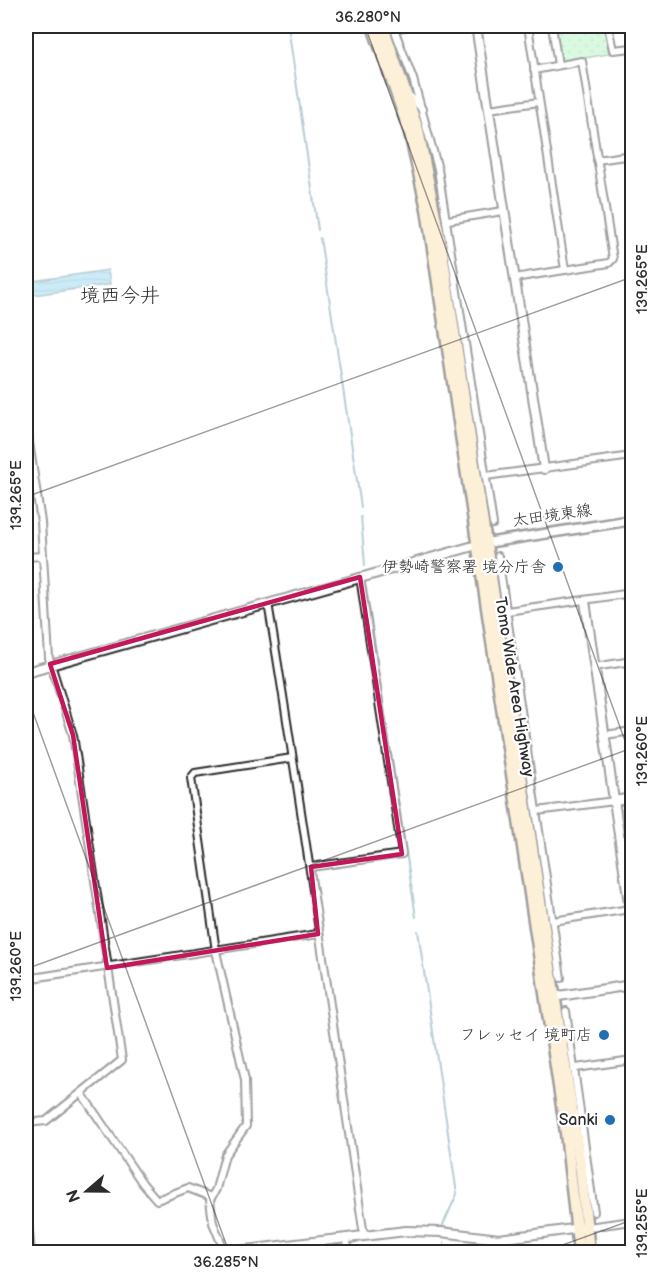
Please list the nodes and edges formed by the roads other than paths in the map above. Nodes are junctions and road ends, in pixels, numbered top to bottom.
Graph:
1 (373, 26) edge
2 (383, 26) edge
3 (409, 26) edge
4 (476, 26) edge
5 (528, 26) edge
6 (552, 26) edge
7 (608, 26) edge
8 (393, 27) edge
9 (633, 48) edge
10 (558, 65) junction
11 (534, 70) junction
12 (406, 93) junction
13 (539, 102) junction
14 (423, 110) junction
15 (489, 110) junction
16 (633, 155) edge
17 (597, 160) junction
18 (503, 211) junction
19 (448, 220) junction
20 (565, 270) junction
21 (514, 278) junction
22 (472, 383) junction
23 (466, 402) junction
24 (26, 422) edge
25 (633, 456) edge
26 (544, 469) junction
27 (486, 476) junction
28 (633, 520) edge
29 (493, 524) dead end
30 (482, 543) junction
31 (44, 556) junction
32 (498, 556) dead end
33 (26, 557) edge
34 (360, 577) junction
35 (633, 593) edge
36 (585, 601) junction
37 (268, 603) junction
38 (507, 611) junction
39 (503, 654) junction
40 (633, 661) edge
41 (50, 664) junction
42 (594, 667) junction
43 (515, 670) junction
44 (26, 672) edge
45 (633, 731) edge
46 (604, 735) junction
47 (292, 758) junction
48 (633, 798) edge
49 (614, 801) junction
50 (537, 811) junction
51 (311, 867) junction
52 (546, 876) junction
53 (538, 889) junction
54 (631, 909) edge
55 (553, 921) junction
56 (633, 924) edge
57 (318, 934) junction
58 (216, 951) junction
59 (107, 968) junction
60 (561, 978) dead end
61 (26, 980) edge
62 (633, 985) edge
63 (550, 997) junction
64 (566, 1011) dead end
65 (562, 1046) junction
66 (573, 1052) junction
67 (633, 1060) edge
68 (576, 1068) junction
69 (82, 1094) junction
70 (583, 1121) junction
71 (26, 1124) edge
72 (574, 1131) junction
73 (211, 1197) junction
74 (26, 1211) edge
75 (594, 1212) dead end
76 (633, 1221) edge
77 (582, 1228) junction
78 (364, 1236) junction
79 (347, 1239) junction
80 (499, 1239) junction
81 (30, 1252) edge
82 (230, 1252) edge
83 (348, 1252) edge
84 (501, 1252) edge
85 (579, 1252) edge
86 (589, 1252) edge

1 - 30 highway, Tomo Wide Area Highway
2 - 12 highway, Tomo Wide Area Highway
3 - 8 street
4 - 15 street
5 - 11 street
6 - 10 street
7 - 9 street
8 - 14 street
10 - 11 street
10 - 17 street
11 - 13 street
12 - 14 street
12 - 23 highway, Tomo Wide Area Highway
13 - 15 street
13 - 20 street
14 - 19 street
15 - 18 street
16 - 17 street
17 - 20 street
18 - 19 street
18 - 21 street
19 - 22 street
20 - 21 street
21 - 26 street
22 - 23 street
22 - 27 street
23 - 30 highway, Tomo Wide Area Highway
24 - 31 street
25 - 26 street
26 - 27 street
27 - 29 street
28 - 30 main road, 太田境東線
30 - 34 street
30 - 39 highway, Tomo Wide Area Highway
30 - 63 highway, Tomo Wide Area Highway
31 - 33 street
31 - 41 street
32 - 38 street
34 - 37 street
34 - 51 street
35 - 36 street
36 - 38 street
36 - 42 street
37 - 41 street
37 - 47 street
38 - 43 street
39 - 43 street
39 - 53 highway, Tomo Wide Area Highway
40 - 42 street
41 - 44 street
41 - 59 street
42 - 46 street
43 - 50 street
45 - 46 street
46 - 49 street
47 - 51 street
47 - 58 street
48 - 49 street
49 - 50 street
49 - 54 street
50 - 52 street
51 - 57 street
52 - 53 street
52 - 55 street
53 - 63 highway, Tomo Wide Area Highway
54 - 55 street
54 - 56 street
55 - 60 street
57 - 58 street
57 - 78 street
58 - 59 street
58 - 73 street
59 - 61 street
59 - 69 street
62 - 63 street
63 - 65 highway, Tomo Wide Area Highway
63 - 77 highway, Tomo Wide Area Highway
64 - 66 street
65 - 66 street
65 - 72 highway, Tomo Wide Area Highway
66 - 68 street
67 - 68 street
68 - 70 street
69 - 71 street
69 - 73 street
70 - 72 street
70 - 75 street
72 - 77 highway, Tomo Wide Area Highway
73 - 82 street
74 - 81 street
76 - 77 street
77 - 80 street
77 - 85 highway, Tomo Wide Area Highway
77 - 86 highway, Tomo Wide Area Highway
78 - 79 street
78 - 80 street
79 - 82 street
79 - 83 street
80 - 84 street

